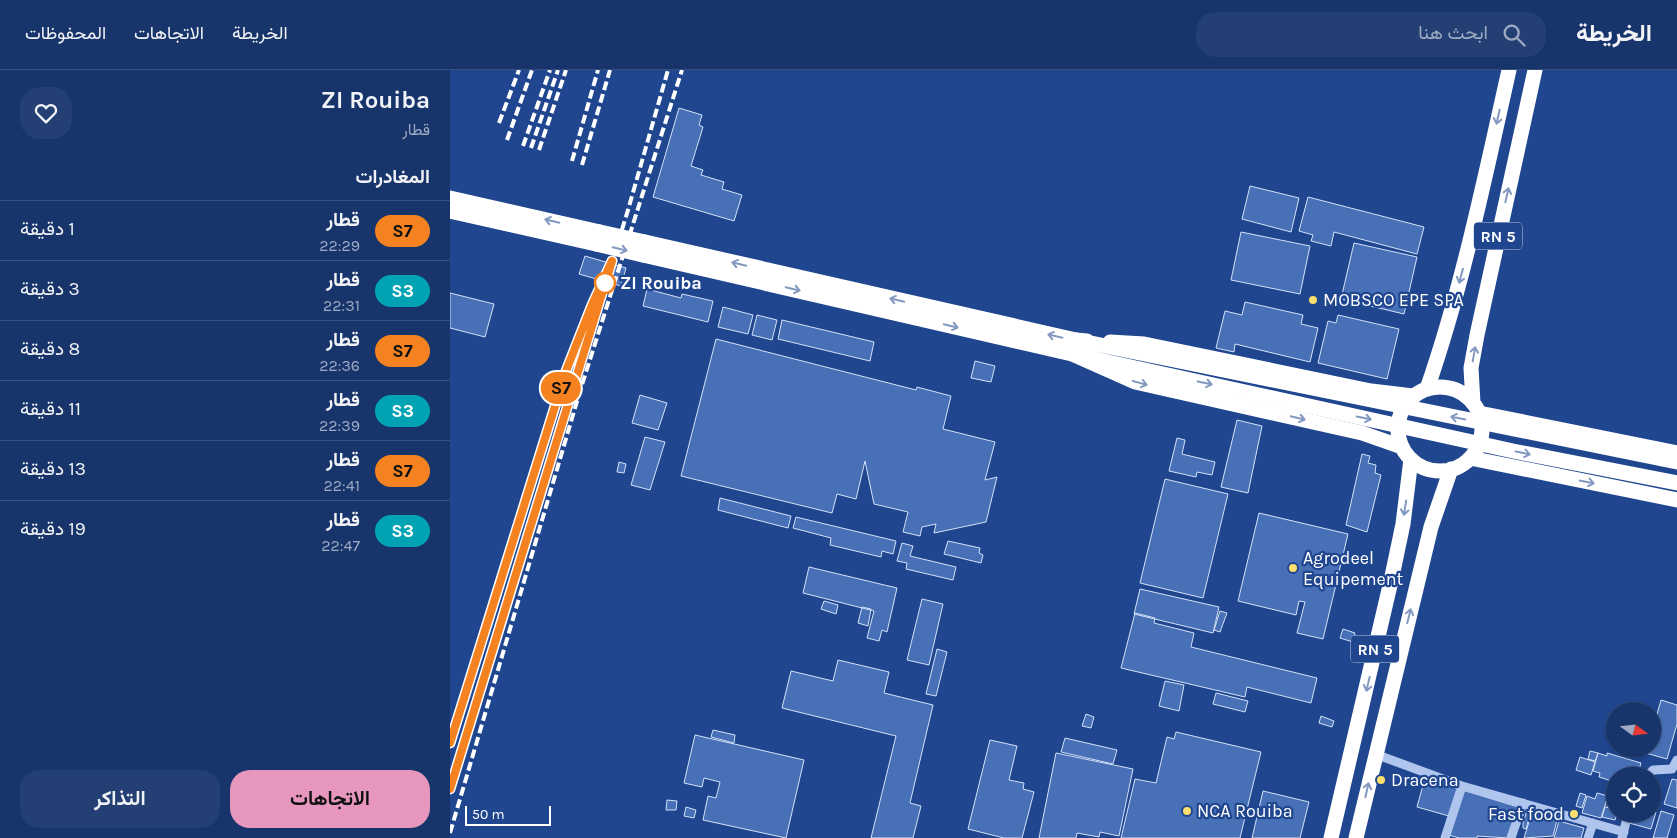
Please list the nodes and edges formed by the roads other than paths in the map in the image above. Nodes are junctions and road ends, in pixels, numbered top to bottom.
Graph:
1 (1509, 70) edge
2 (1535, 70) edge
3 (450, 198) edge
4 (450, 211) edge
5 (598, 238) junction
6 (1074, 347) junction
7 (1427, 389) junction
8 (1413, 396) junction
9 (1476, 408) junction
10 (1402, 447) junction
11 (1677, 453) edge
12 (1470, 458) junction
13 (1411, 459) junction
14 (1677, 462) edge
15 (1451, 469) junction
16 (1677, 483) edge
17 (1677, 500) edge
18 (1375, 754) junction
19 (1677, 760) edge
20 (1661, 770) edge
21 (1462, 786) junction
22 (1523, 803) junction
23 (1626, 822) edge
24 (1593, 823) junction
25 (1623, 835) edge
26 (1331, 838) edge
27 (1356, 838) edge
28 (1444, 838) edge
29 (1511, 838) edge
30 (1588, 838) edge

1 -> 7 highway, RN 5
9 -> 2 highway, RN 5
5 -> 3 highway
4 - 5 highway
5 - 6 highway, bridge
6 - 8 highway
6 -> 10 highway
14 -> 6 highway, bridge
6 -> 16 highway, bridge
7 - 8 highway
7 - 9 highway
8 - 10 highway
9 - 11 highway
9 - 12 highway
10 - 13 highway
12 - 15 highway
12 -> 17 highway
13 - 15 highway
13 -> 26 highway, RN 5
18 -> 15 highway, RN 5
18 - 21 street
27 -> 18 highway, RN 5
19 - 20 street
21 - 22 street
21 - 28 street
22 - 24 street
22 - 29 street
23 - 25 street
24 - 25 street
24 - 30 street

